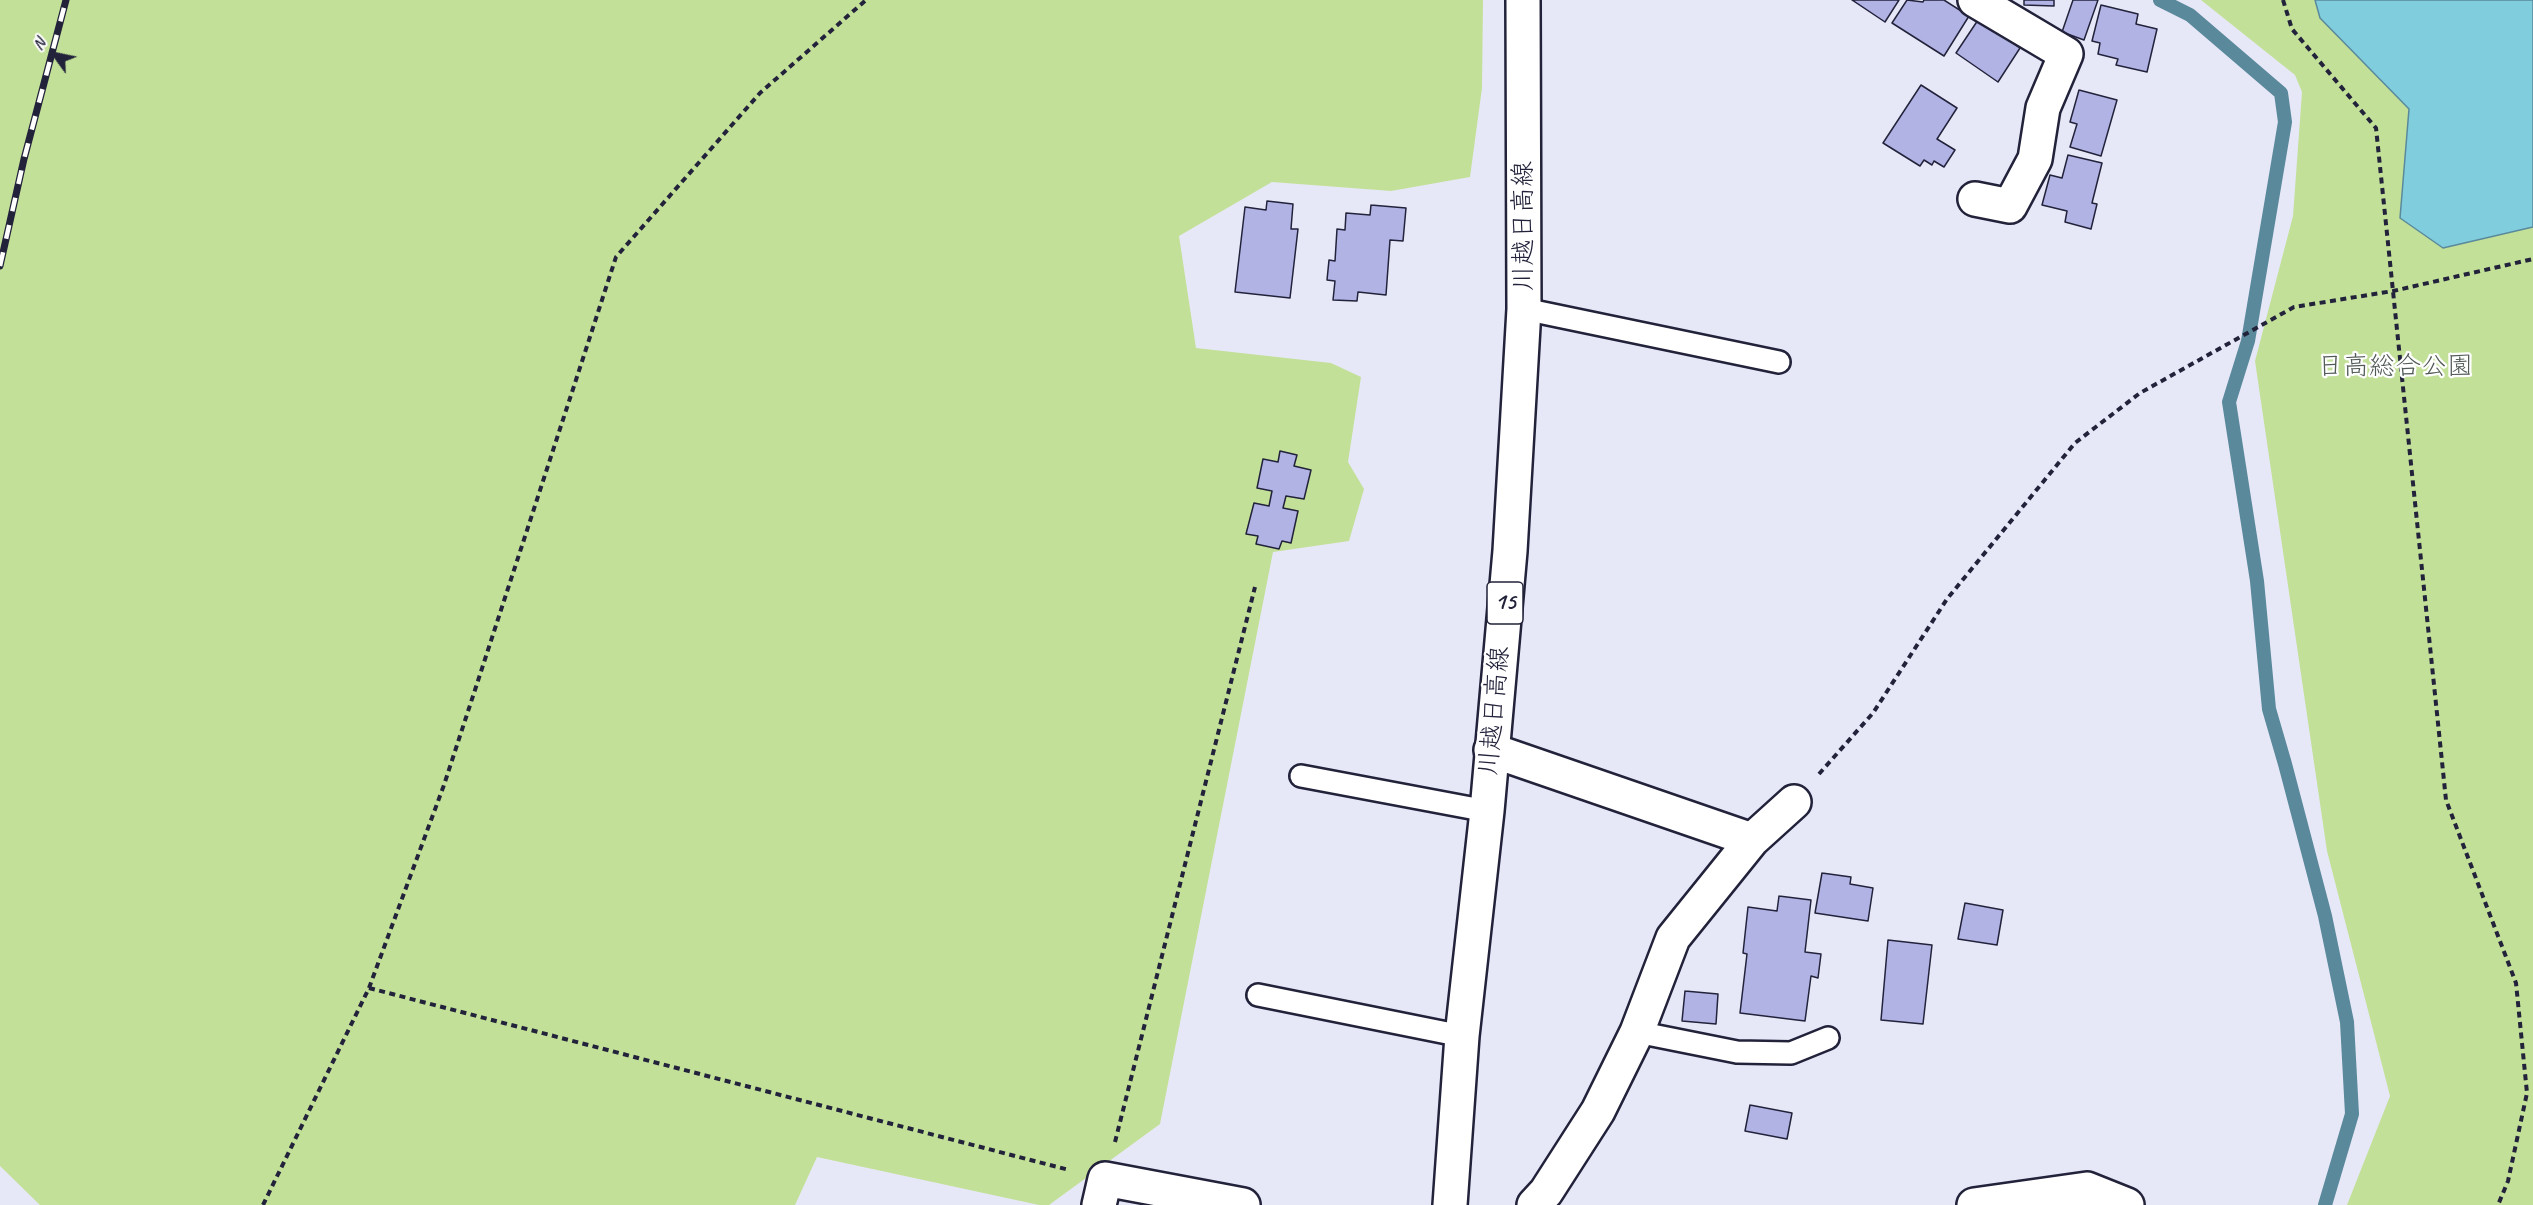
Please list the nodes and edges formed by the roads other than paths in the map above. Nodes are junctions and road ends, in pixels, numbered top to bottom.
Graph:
1 (1523, 0) edge
2 (1975, 0) edge
3 (1975, 199) dead end
4 (1524, 309) junction
5 (1779, 362) dead end
6 (1491, 750) junction
7 (1301, 776) dead end
8 (1794, 802) road end
9 (1487, 811) junction
10 (1752, 840) junction
11 (1258, 995) dead end
12 (1637, 1032) junction
13 (1462, 1036) junction
14 (1828, 1038) dead end
15 (1102, 1192) edge
16 (1235, 1204) edge
17 (1450, 1205) edge
18 (1534, 1205) edge
19 (1974, 1205) edge
20 (2127, 1205) edge

1 - 4 street, 川越日高線 / 15
2 - 3 street
4 - 5 lane
4 - 6 street, 川越日高線 / 15
6 - 9 street, 川越日高線 / 15
6 - 10 street
7 - 9 lane
8 - 10 street
9 - 13 street, 川越日高線 / 15
10 - 12 street
11 - 13 lane
12 - 14 lane
12 - 18 street
13 - 17 street, 川越日高線 / 15
15 - 16 street
19 - 20 street

